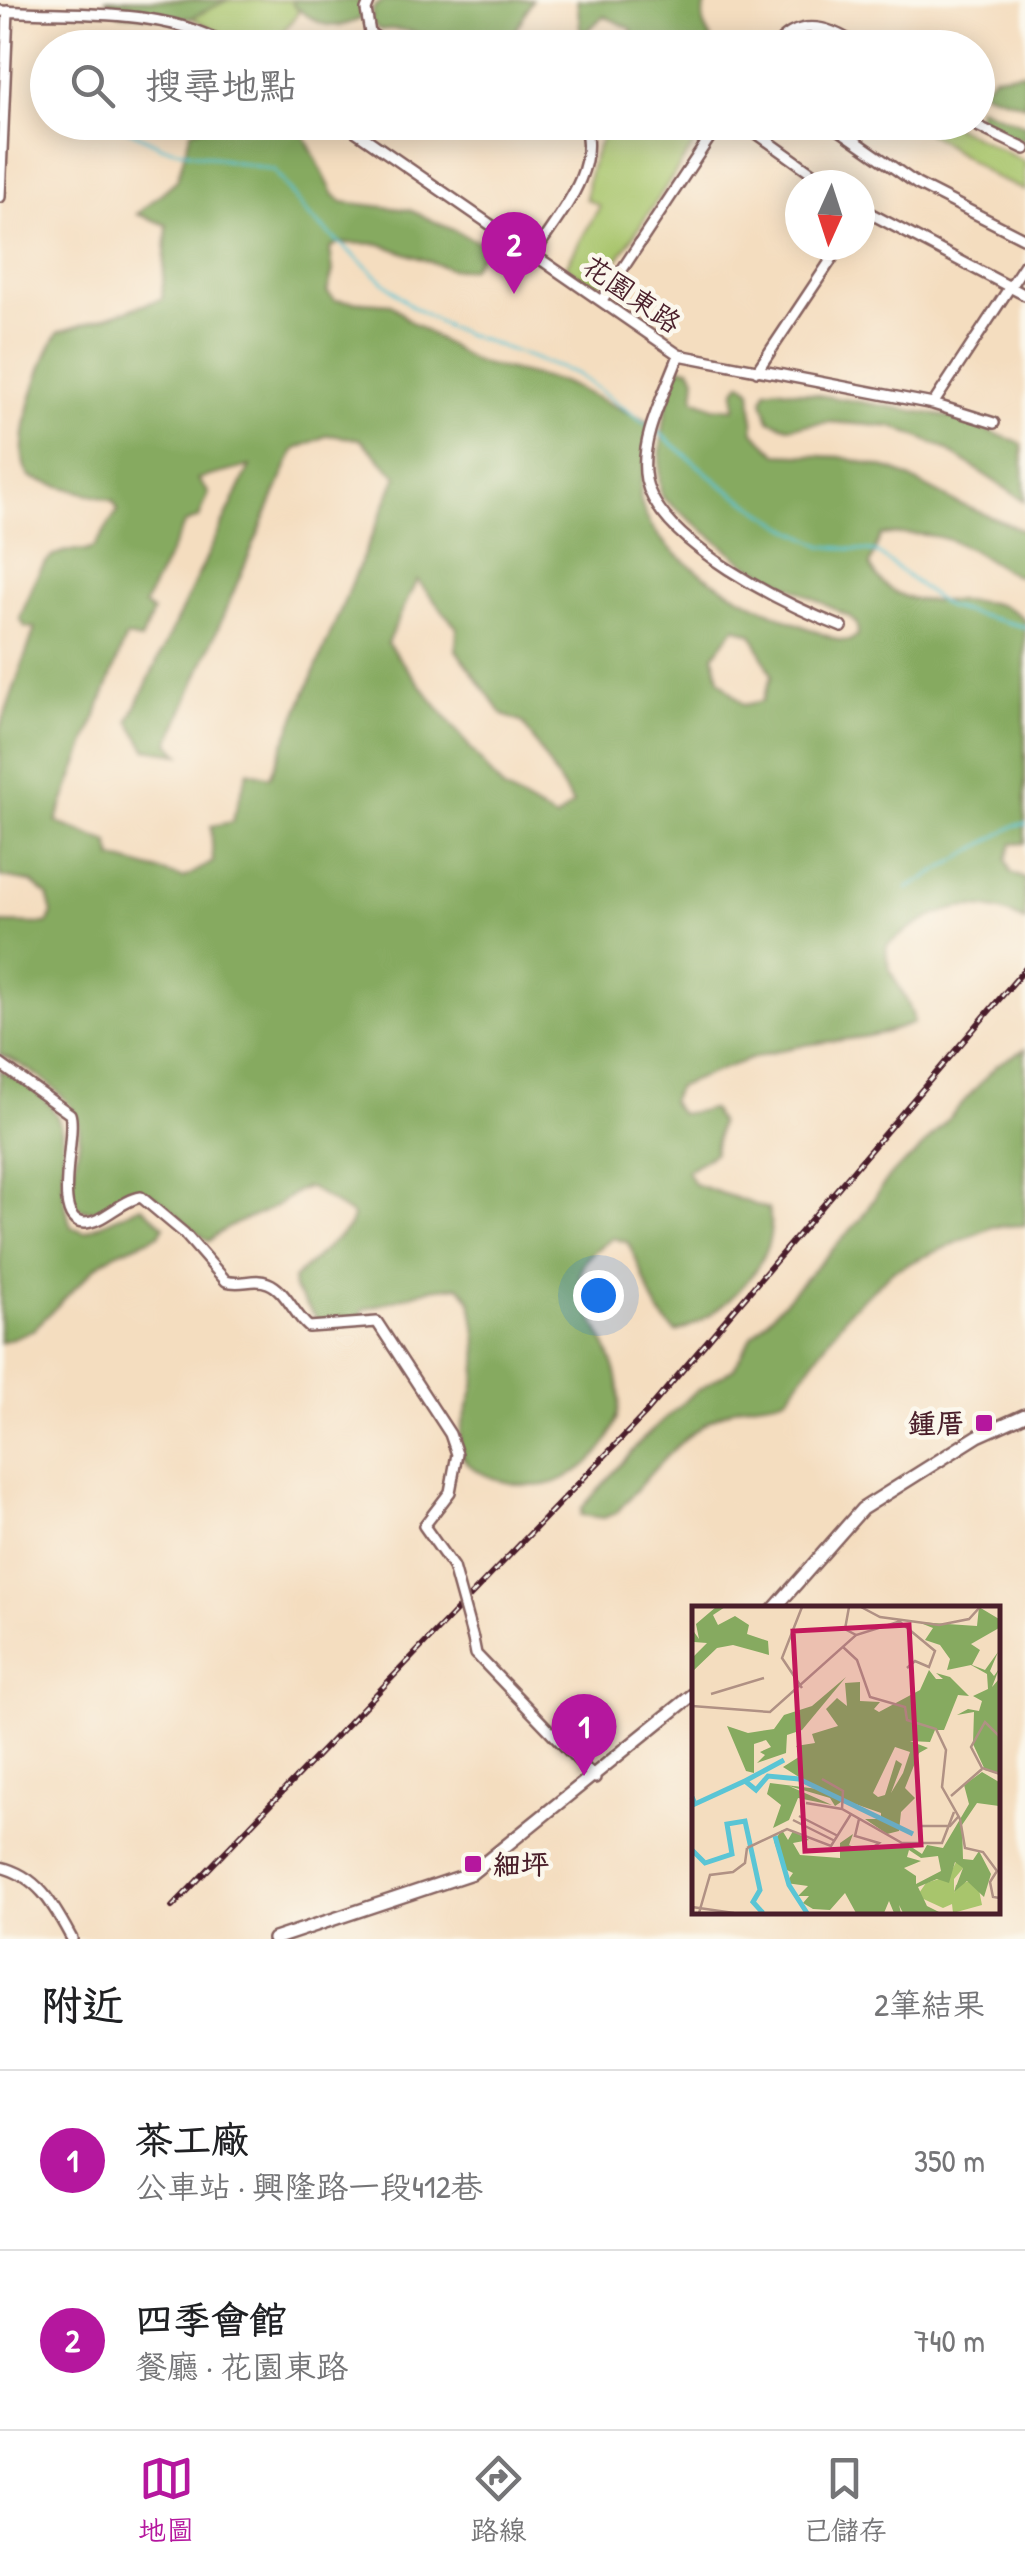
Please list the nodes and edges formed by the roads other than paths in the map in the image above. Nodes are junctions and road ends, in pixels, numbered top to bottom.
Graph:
1 (370, 0) edge
2 (4, 11) edge
3 (188, 30) edge
4 (369, 30) edge
5 (796, 30) edge
6 (833, 30) edge
7 (995, 135) edge
8 (368, 140) edge
9 (590, 140) edge
10 (708, 140) edge
11 (766, 140) edge
12 (854, 140) edge
13 (1025, 149) edge
14 (0, 162) edge
15 (807, 170) edge
16 (0, 197) edge
17 (875, 219) edge
18 (1025, 239) edge
19 (534, 254) junction
20 (831, 260) edge
21 (1025, 264) edge
22 (1008, 288) junction
23 (1025, 295) edge
24 (602, 300) junction
25 (679, 355) junction
26 (757, 370) junction
27 (933, 404) junction
28 (994, 423) dead end
29 (842, 627) dead end
30 (0, 1064) edge
31 (1025, 1414) edge
32 (777, 1606) edge
33 (692, 1696) edge
34 (595, 1778) junction
35 (0, 1867) edge
36 (72, 1939) edge
37 (274, 1939) edge

1 - 4 street
2 - 3 street
2 - 14 street
5 - 6 street
7 - 13 street
8 - 19 street, 花園東路
9 - 19 street
10 - 24 street
11 - 15 street
12 - 18 street
14 - 16 street
17 - 22 street
19 - 24 street, 花園東路
20 - 26 street
21 - 22 street
22 - 23 street
22 - 27 street
24 - 25 street, 花園東路
25 - 26 street, 花園東路
25 - 29 street
26 - 27 street, 花園東路
27 - 28 street, 花園東路
30 - 34 street, bridge
31 - 32 street
33 - 34 street
34 - 37 street
35 - 36 street

